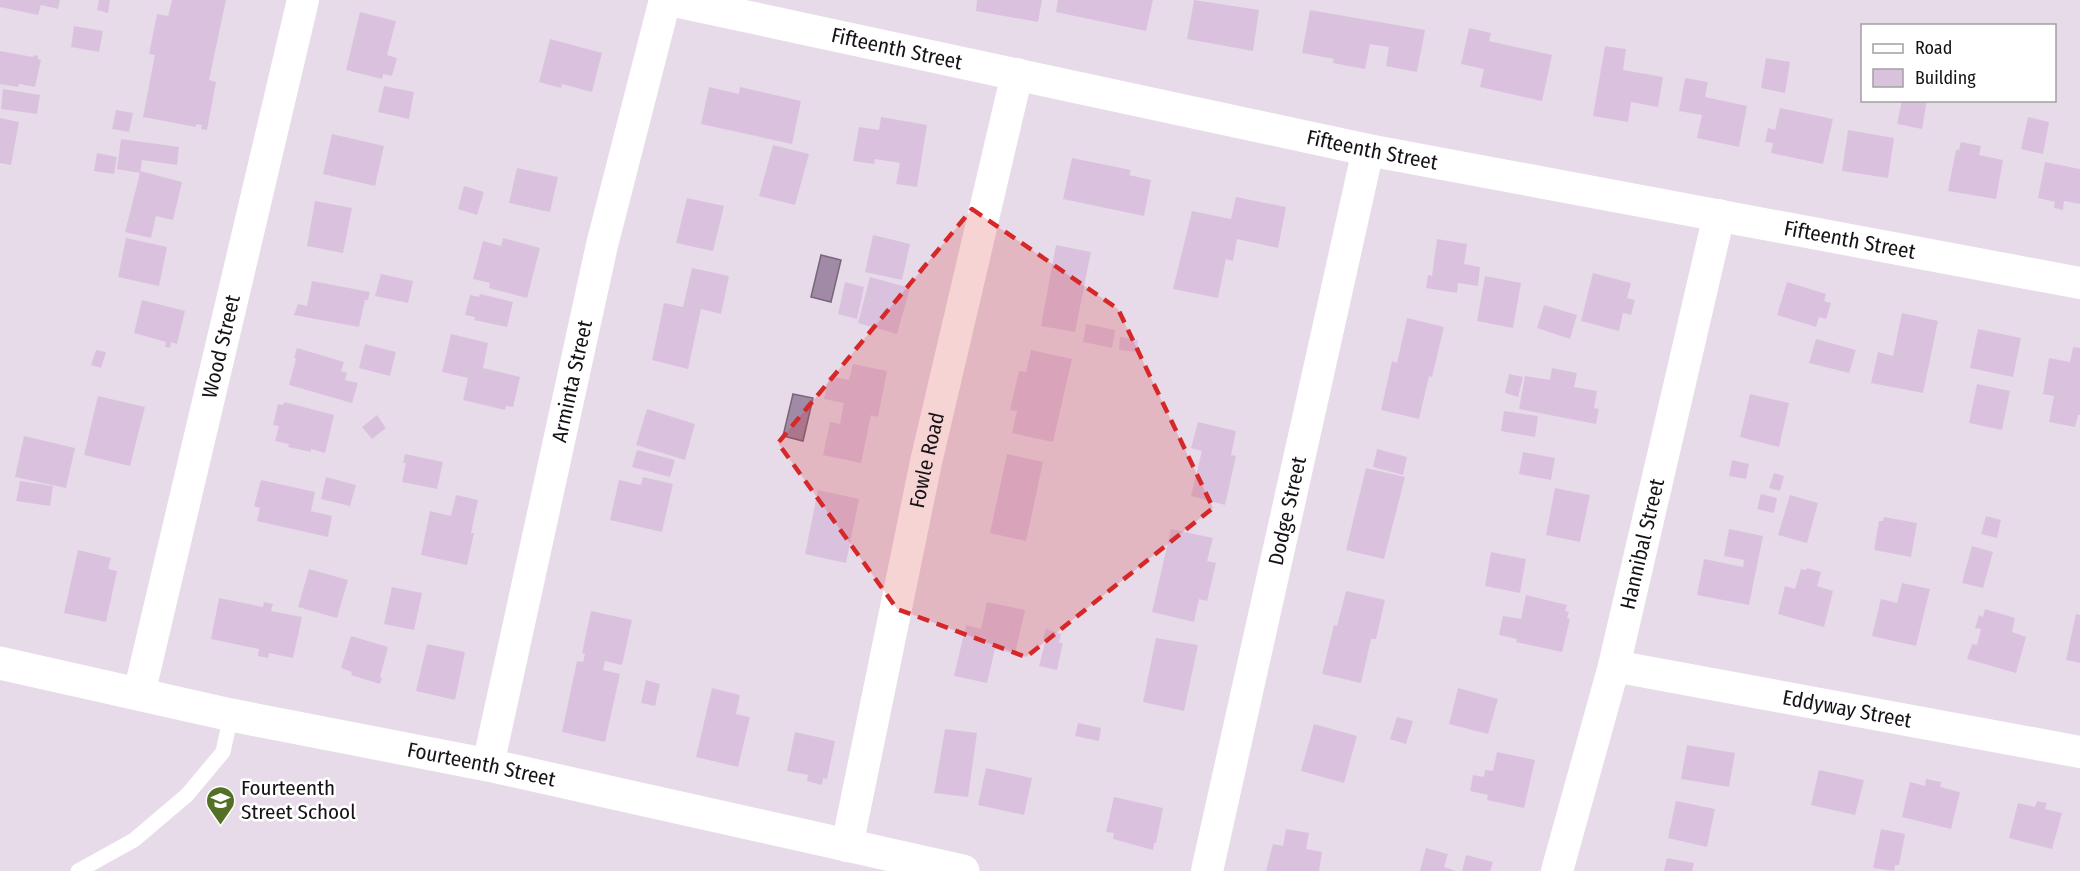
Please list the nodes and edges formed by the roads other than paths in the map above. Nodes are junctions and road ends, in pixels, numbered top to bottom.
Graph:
1 (303, 0) edge
2 (665, 0) edge
3 (670, 0) edge
4 (1017, 74) junction
5 (1368, 150) junction
6 (1719, 215) junction
7 (2080, 283) edge
8 (0, 663) edge
9 (1614, 666) junction
10 (139, 694) junction
11 (231, 715) junction
12 (2080, 752) edge
13 (488, 765) junction
14 (847, 846) junction
15 (78, 871) edge
16 (963, 871) edge
17 (1207, 871) edge
18 (1557, 871) edge

1 - 10 street, Wood Street
2 - 13 street, Arminta Street
3 - 4 street, Fifteenth Street
4 - 5 street, Fifteenth Street
4 - 14 street, Fowle Road
5 - 6 street, Fifteenth Street
5 - 17 street, Dodge Street
6 - 7 street, Fifteenth Street
6 - 9 street, Hannibal Street
8 - 10 street, Fourteenth Street
9 - 12 street, Eddyway Street
9 - 18 street, Hannibal Street
10 - 11 street, Fourteenth Street
11 - 13 street, Fourteenth Street
11 - 15 lane
13 - 14 street, Fourteenth Street
14 - 16 street, Fourteenth Street

